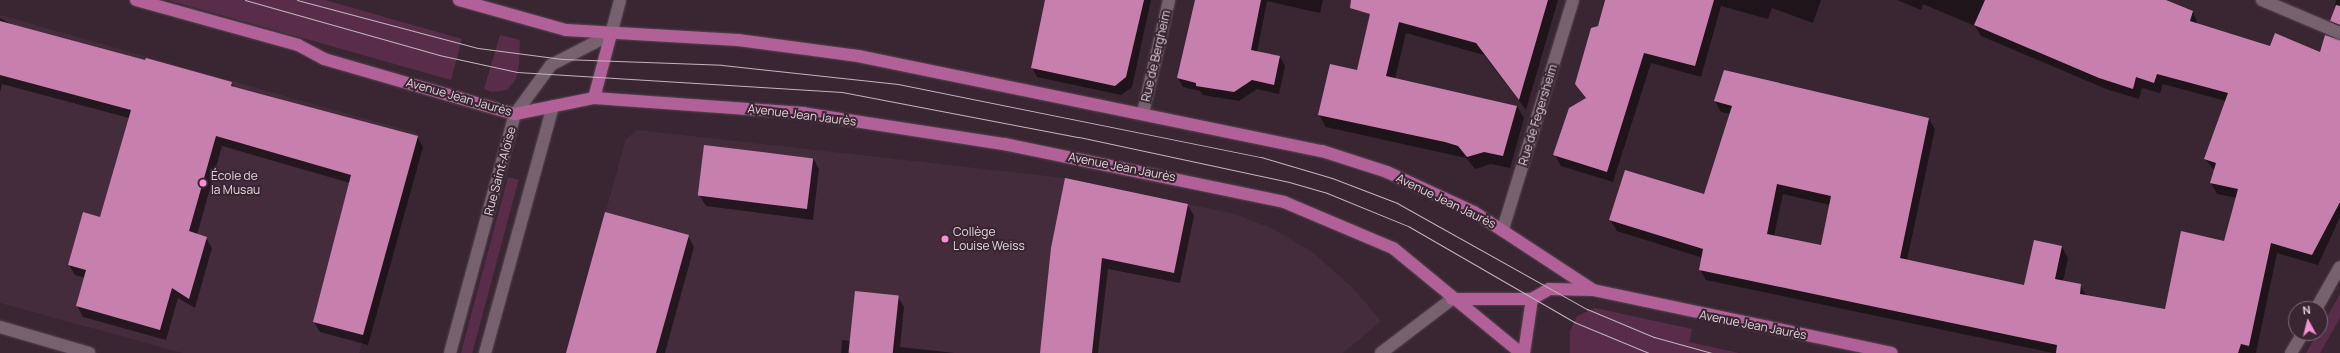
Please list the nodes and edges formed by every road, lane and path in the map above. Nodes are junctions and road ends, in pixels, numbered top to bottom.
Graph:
1 (136, 0) edge
2 (459, 0) edge
3 (620, 0) edge
4 (1169, 0) edge
5 (1573, 0) edge
6 (2262, 0) edge
7 (2340, 33) edge
8 (611, 34) junction
9 (594, 98) junction
10 (553, 106) junction
11 (1143, 113) junction
12 (516, 114) junction
13 (1503, 229) junction
14 (2340, 267) edge
15 (1593, 290) junction
16 (1452, 299) junction
17 (1532, 300) junction
18 (2321, 301) edge
19 (0, 327) edge
20 (2298, 341) edge
21 (89, 353) edge
22 (450, 353) edge
23 (485, 353) edge
24 (1381, 353) edge
25 (1521, 353) edge
26 (1524, 353) edge
27 (1891, 353) edge
28 (2291, 353) edge

1 - 12 main road, Avenue Jean Jaurès
2 - 8 main road, Avenue Jean Jaurès
3 - 8 street
4 - 11 street, Rue de Bergheim
5 - 13 street, Rue de Fegersheim
6 - 7 street
8 - 9 main road
8 - 11 main road, Avenue Jean Jaurès
8 - 12 street, Rue Saint-Aloïse
9 - 10 main road, Avenue Jean Jaurès
9 - 16 main road, Avenue Jean Jaurès
10 - 12 main road, Avenue Jean Jaurès
10 - 23 street
11 - 13 main road, Avenue Jean Jaurès
12 - 22 street, Rue Saint-Aloïse
13 - 15 main road, Avenue Jean Jaurès
14 - 18 street
15 - 17 main road, Avenue Jean Jaurès
15 - 27 main road, Avenue Jean Jaurès
16 - 17 main road
16 - 24 street
16 - 25 main road, Avenue Jean Jaurès
17 - 26 main road
19 - 21 street
20 - 28 street

